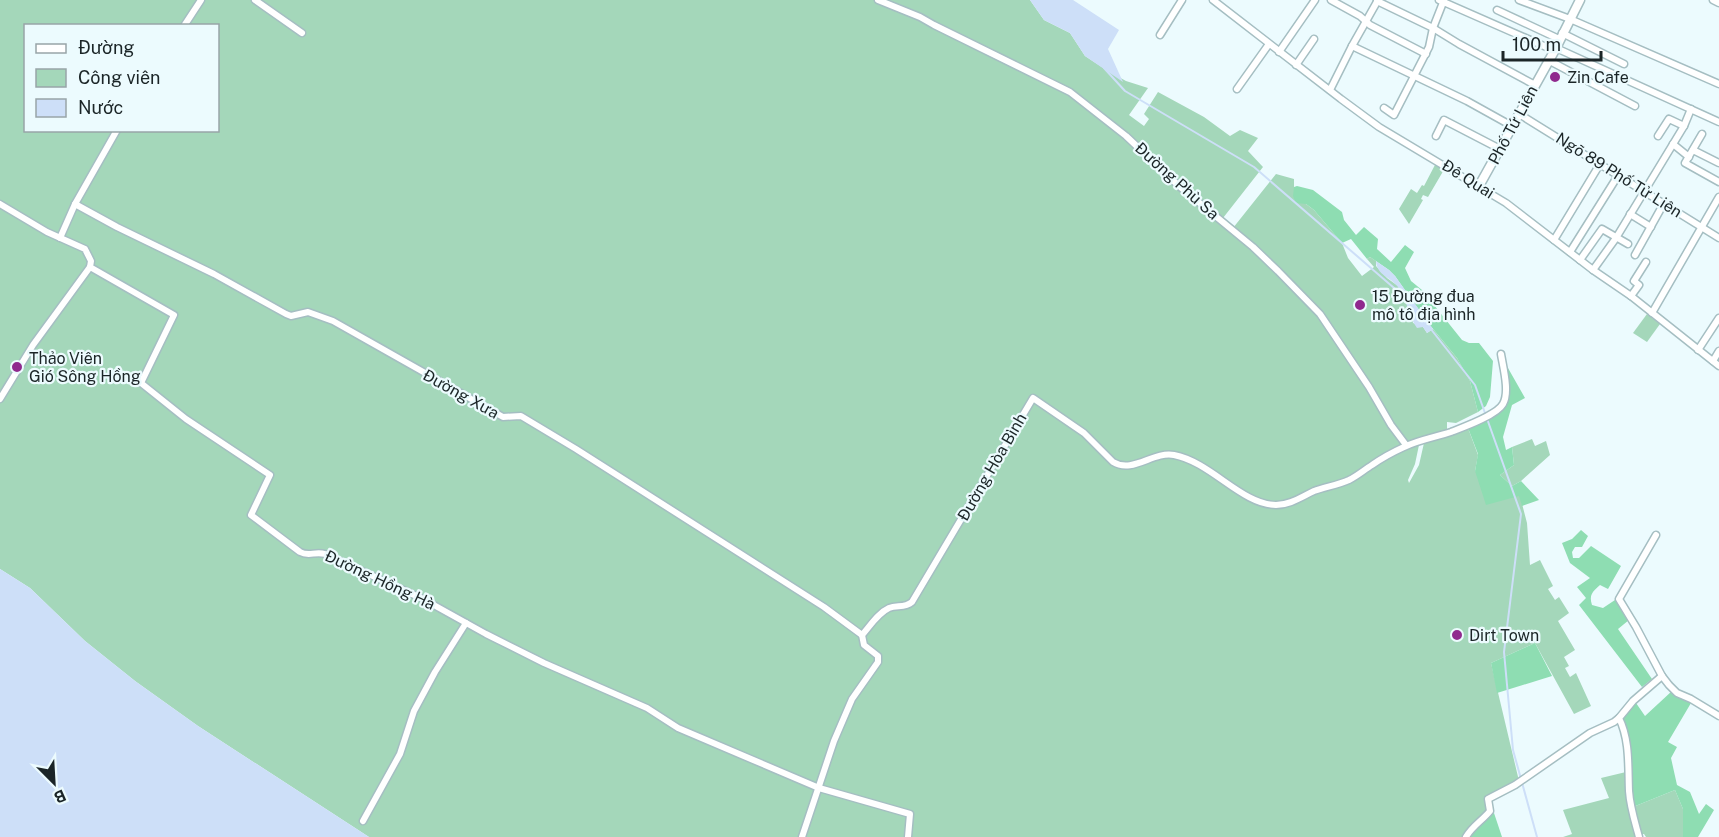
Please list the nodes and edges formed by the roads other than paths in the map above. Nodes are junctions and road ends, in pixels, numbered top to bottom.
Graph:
1 (201, 0) edge
2 (255, 0) edge
3 (878, 0) edge
4 (1182, 0) edge
5 (1213, 0) edge
6 (1316, 0) edge
7 (1331, 0) edge
8 (1377, 0) edge
9 (1519, 0) edge
10 (1580, 0) edge
11 (1713, 0) edge
12 (1442, 1) edge
13 (1719, 3) edge
14 (1497, 10) dead end
15 (1570, 19) junction
16 (1366, 21) junction
17 (185, 24) edge
18 (1433, 28) junction
19 (302, 33) dead end
20 (1160, 35) dead end
21 (1561, 36) junction
22 (1314, 39) dead end
23 (1269, 44) junction
24 (1352, 45) junction
25 (1554, 49) junction
26 (1279, 52) junction
27 (1426, 54) junction
28 (1548, 60) junction
29 (1623, 64) dead end
30 (1296, 65) junction
31 (1414, 76) junction
32 (1719, 84) edge
33 (1535, 85) junction
34 (1237, 89) dead end
35 (1330, 90) junction
36 (1635, 106) dead end
37 (1384, 108) dead end
38 (1691, 109) junction
39 (1519, 114) junction
40 (1719, 122) edge
41 (1512, 126) junction
42 (1684, 126) junction
43 (116, 132) edge
44 (1702, 135) dead end
45 (1436, 136) dead end
46 (1658, 136) dead end
47 (1673, 144) junction
48 (1500, 149) junction
49 (1694, 150) junction
50 (1689, 157) junction
51 (1719, 163) edge
52 (1600, 164) junction
53 (1619, 174) junction
54 (1719, 182) edge
55 (1479, 186) junction
56 (1644, 191) junction
57 (1719, 197) edge
58 (1664, 203) junction
59 (0, 204) edge
60 (75, 204) junction
61 (1630, 214) junction
62 (1651, 227) junction
63 (1702, 228) junction
64 (60, 238) junction
65 (1616, 238) junction
66 (1719, 238) edge
67 (1554, 240) junction
68 (1628, 244) dead end
69 (1570, 252) junction
70 (1635, 255) dead end
71 (1580, 260) junction
72 (1646, 262) dead end
73 (90, 267) junction
74 (1593, 270) junction
75 (1631, 296) junction
76 (1652, 313) junction
77 (1719, 318) edge
78 (1713, 328) junction
79 (1719, 333) edge
80 (1698, 350) junction
81 (1719, 351) edge
82 (1501, 354) dead end
83 (1713, 361) junction
84 (1719, 366) edge
85 (0, 399) edge
86 (1406, 445) junction
87 (1656, 535) dead end
88 (466, 622) junction
89 (862, 635) junction
90 (1662, 676) junction
91 (1719, 716) edge
92 (1619, 718) junction
93 (819, 788) junction
94 (363, 821) dead end
95 (802, 837) edge
96 (908, 837) edge
97 (1466, 837) edge
98 (1639, 837) edge

1 - 17 street
2 - 19 street
3 - 86 street, Đường Phù Sa
4 - 20 street
5 - 23 street, Đê Quai
6 - 26 street
7 - 16 street
8 - 16 street
8 - 18 street
9 - 15 street
10 - 15 street, Phố Tứ Liên
11 - 13 street
12 - 18 street
12 - 25 street
14 - 21 street
15 - 21 street, Phố Tứ Liên
15 - 32 street
16 - 24 street
16 - 27 street
18 - 27 street
18 - 33 street
21 - 25 street, Phố Tứ Liên
21 - 29 street
22 - 30 street
23 - 26 street, Đê Quai
23 - 34 street
24 - 31 street
24 - 35 street
25 - 28 street, Phố Tứ Liên
25 - 38 street
26 - 30 street, Đê Quai
27 - 31 street
28 - 33 street, Phố Tứ Liên
28 - 36 street
30 - 35 street, Đê Quai
31 - 37 street
31 - 41 street
33 - 39 street, Phố Tứ Liên
35 - 55 street, Đê Quai
38 - 40 street
38 - 42 street
39 - 41 street, Phố Tứ Liên
39 - 52 street, Ngõ 89 Phố Tử Liên
41 - 48 street, Phố Tứ Liên
42 - 46 street
42 - 47 street
43 - 60 street
44 - 49 street
45 - 48 street
47 - 50 street
47 - 56 street
48 - 55 street, Phố Tứ Liên
49 - 50 street
49 - 51 street
50 - 54 street
52 - 53 street, Ngõ 89 Phố Tử Liên
52 - 67 street
53 - 56 street, Ngõ 89 Phố Tử Liên
53 - 69 street
55 - 67 street, Đê Quai
56 - 58 street, Ngõ 89 Phố Tử Liên
56 - 61 street
57 - 63 street
58 - 62 street
58 - 63 street, Ngõ 89 Phố Tử Liên
59 - 64 street, Đường Hồng Hà
60 - 64 street
60 - 89 street, Đường Xưa
61 - 62 street
61 - 65 street
62 - 70 street
63 - 66 street, Ngõ 89 Phố Tử Liên
63 - 76 street
64 - 73 street, Đường Hồng Hà
65 - 68 street
65 - 71 street
65 - 74 street
67 - 69 street, Đê Quai
69 - 71 street, Đê Quai
71 - 74 street, Đê Quai
72 - 75 street
73 - 85 street
73 - 88 street, Đường Hồng Hà
74 - 75 street, Đê Quai
75 - 76 street, Đê Quai
76 - 80 street, Đê Quai
77 - 78 street
78 - 79 street
78 - 80 street
80 - 83 street, Đê Quai
81 - 83 street
82 - 86 street, Đường Hòa Bình
83 - 84 street, Đê Quai
86 - 89 street, Đường Hòa Bình
87 - 90 street
88 - 93 street, Đường Hồng Hà
88 - 94 street
89 - 93 street
90 - 91 street
90 - 92 street
92 - 97 street
92 - 98 street
93 - 95 street
93 - 96 street, Đường Hồng Hà

